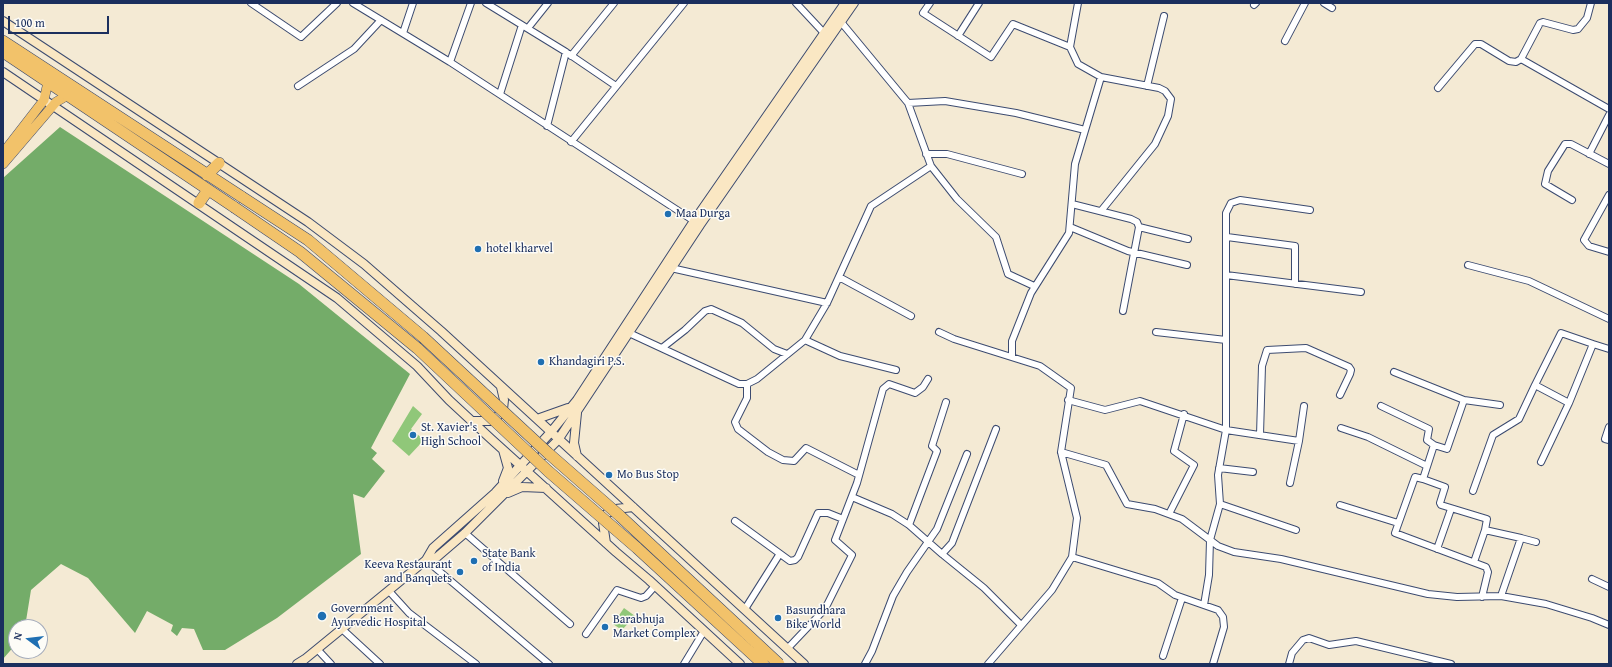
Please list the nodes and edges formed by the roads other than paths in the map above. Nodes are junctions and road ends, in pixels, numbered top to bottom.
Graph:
1 (251, 3) edge
2 (337, 3) edge
3 (353, 3) edge
4 (413, 3) edge
5 (471, 3) edge
6 (486, 3) edge
7 (548, 3) edge
8 (614, 3) edge
9 (684, 3) edge
10 (796, 3) edge
11 (845, 3) edge
12 (854, 3) edge
13 (930, 3) edge
14 (980, 3) edge
15 (1078, 3) edge
16 (1305, 3) edge
17 (1324, 3) edge
18 (1591, 3) edge
19 (1332, 8) dead end
20 (1164, 16) dead end
21 (381, 20) junction
22 (3, 21) edge
23 (841, 22) junction
24 (525, 26) junction
25 (403, 33) junction
26 (824, 33) junction
27 (958, 36) junction
28 (3, 41) edge
29 (1285, 41) dead end
30 (1070, 47) junction
31 (3, 52) edge
32 (569, 54) junction
33 (1521, 59) junction
34 (450, 62) junction
35 (806, 67) junction
36 (3, 72) edge
37 (1101, 77) junction
38 (48, 82) junction
39 (298, 86) dead end
40 (616, 86) junction
41 (1147, 86) junction
42 (1438, 88) dead end
43 (500, 94) junction
44 (68, 95) junction
45 (44, 100) junction
46 (908, 104) junction
47 (53, 106) junction
48 (1609, 109) edge
49 (1609, 115) edge
50 (547, 126) junction
51 (1085, 130) junction
52 (571, 142) junction
53 (3, 153) edge
54 (926, 154) junction
55 (1589, 154) junction
56 (219, 163) junction
57 (3, 164) edge
58 (1609, 164) edge
59 (931, 166) junction
60 (1022, 174) dead end
61 (207, 175) junction
62 (208, 190) junction
63 (1609, 195) edge
64 (1572, 200) dead end
65 (199, 203) junction
66 (1072, 204) junction
67 (1310, 210) dead end
68 (1101, 211) junction
69 (694, 221) junction
70 (1070, 227) junction
71 (1139, 228) junction
72 (1227, 237) junction
73 (1188, 239) dead end
74 (1134, 252) junction
75 (1609, 252) edge
76 (1187, 264) dead end
77 (1468, 265) dead end
78 (671, 268) junction
79 (1226, 275) junction
80 (839, 277) junction
81 (1295, 284) junction
82 (1034, 286) junction
83 (1361, 292) dead end
84 (827, 303) junction
85 (1123, 311) dead end
86 (911, 316) dead end
87 (1609, 319) edge
88 (939, 332) dead end
89 (1156, 332) dead end
90 (628, 333) junction
91 (805, 340) junction
92 (1226, 340) junction
93 (1593, 344) junction
94 (615, 348) junction
95 (662, 348) junction
96 (1609, 349) edge
97 (787, 354) junction
98 (1012, 357) junction
99 (896, 370) dead end
100 (1394, 372) dead end
101 (928, 379) dead end
102 (747, 384) junction
103 (1534, 385) junction
104 (501, 386) junction
105 (1340, 395) dead end
106 (1068, 400) junction
107 (1464, 400) junction
108 (946, 402) dead end
109 (1569, 403) junction
110 (1500, 405) dead end
111 (1304, 406) dead end
112 (1381, 406) dead end
113 (574, 409) junction
114 (1184, 414) junction
115 (537, 419) junction
116 (471, 421) junction
117 (1609, 427) edge
118 (1341, 428) dead end
119 (996, 429) dead end
120 (1226, 430) junction
121 (551, 432) junction
122 (1260, 435) junction
123 (558, 440) junction
124 (1609, 440) edge
125 (1299, 441) junction
126 (1434, 445) junction
127 (503, 450) junction
128 (1061, 452) junction
129 (967, 454) dead end
130 (577, 456) junction
131 (1541, 462) dead end
132 (520, 464) junction
133 (1427, 466) junction
134 (1219, 468) junction
135 (528, 471) junction
136 (1253, 472) dead end
137 (859, 475) junction
138 (1424, 479) junction
139 (1290, 483) dead end
140 (501, 486) junction
141 (546, 488) junction
142 (1473, 491) dead end
143 (506, 493) junction
144 (852, 497) junction
145 (1220, 504) junction
146 (1340, 505) dead end
147 (633, 507) junction
148 (1451, 509) junction
149 (1170, 514) junction
150 (843, 519) junction
151 (735, 522) dead end
152 (1398, 523) junction
153 (909, 525) junction
154 (1296, 530) dead end
155 (1485, 530) junction
156 (465, 532) junction
157 (1521, 538) junction
158 (1210, 540) junction
159 (928, 542) junction
160 (1536, 542) dead end
161 (606, 543) junction
162 (1437, 549) junction
163 (779, 554) junction
164 (942, 554) junction
165 (1072, 557) junction
166 (426, 560) junction
167 (1474, 562) junction
168 (1592, 579) dead end
169 (655, 586) junction
170 (1609, 587) edge
171 (389, 591) junction
172 (1501, 596) junction
173 (1482, 597) junction
174 (1182, 598) junction
175 (1204, 605) junction
176 (745, 609) junction
177 (570, 624) dead end
178 (1021, 625) junction
179 (1609, 626) edge
180 (342, 629) junction
181 (704, 631) junction
182 (586, 634) dead end
183 (788, 648) junction
184 (317, 649) junction
185 (1163, 656) dead end
186 (297, 664) edge
187 (331, 664) edge
188 (380, 664) edge
189 (476, 664) edge
190 (549, 664) edge
191 (684, 664) edge
192 (740, 664) edge
193 (763, 664) edge
194 (779, 664) edge
195 (804, 664) edge
196 (865, 664) edge
197 (988, 664) edge
198 (1212, 664) edge
199 (1288, 664) edge
200 (1451, 664) edge

1 - 2 street
3 - 21 street
4 - 25 street
5 - 34 street
6 - 24 street
7 - 24 street
8 - 32 street
9 - 40 street
10 - 26 street
11 - 26 street
12 - 23 street
13 - 27 street
14 - 27 street
15 - 30 street
16 - 29 street
17 - 19 street
18 - 33 street
20 - 41 street
21 - 25 street
21 - 39 street
22 - 56 street
23 - 35 street
23 - 46 street
24 - 32 street
24 - 43 street
25 - 34 street
26 - 35 street
27 - 30 street
28 - 61 highway
30 - 37 street
31 - 38 highway
32 - 40 street
32 - 50 street
33 - 42 street
33 - 48 street
34 - 43 street
35 - 69 street
35 - 78 street
36 - 45 street
37 - 41 street
37 - 51 street
38 - 44 highway
38 - 45 main road
40 - 52 street
41 - 68 street
43 - 50 street
44 - 47 main road
44 - 62 highway
45 - 47 street
45 - 53 main road
46 - 51 street
46 - 54 street
47 - 57 main road
47 - 65 street
49 - 55 street
50 - 52 street
51 - 66 street
52 - 69 street
54 - 59 street
54 - 60 street
55 - 58 street
55 - 64 street
56 - 61 highway
56 - 104 street
59 - 80 street
59 - 82 street
61 - 194 highway, bridge
62 - 65 highway
62 - 193 highway, bridge
63 - 75 street
65 - 116 street
66 - 68 street
66 - 70 street
67 - 72 street
68 - 71 street
69 - 94 street
70 - 74 street
70 - 82 street
71 - 73 street
71 - 74 street
72 - 79 street
72 - 81 street
74 - 76 street
74 - 85 street
77 - 87 street
78 - 84 street
78 - 90 street
79 - 81 street
79 - 92 street
80 - 84 street
80 - 86 street
81 - 83 street
82 - 98 street
84 - 91 street
88 - 98 street
89 - 92 street
90 - 94 street
90 - 95 street
91 - 97 street
91 - 99 street
92 - 120 street
93 - 96 street
93 - 103 street
93 - 109 street
94 - 113 street
95 - 97 street
95 - 102 street
97 - 102 street
98 - 106 street
100 - 107 street
101 - 137 street
102 - 137 street
103 - 109 street
103 - 142 street
104 - 115 street
104 - 116 street
105 - 122 street
106 - 114 street
106 - 128 street
107 - 110 street
107 - 126 street
108 - 153 street
109 - 131 street
111 - 125 street
112 - 126 street
113 - 115 street
113 - 121 street
113 - 123 street
113 - 130 street
114 - 120 street
114 - 149 street
115 - 121 street
116 - 127 street
117 - 124 street
118 - 133 street
119 - 164 street
120 - 122 street
120 - 134 street
121 - 123 street
121 - 132 street
122 - 125 street
123 - 130 street
123 - 135 street
125 - 139 street
126 - 133 street
127 - 132 street
127 - 140 street
128 - 149 street
128 - 165 street
129 - 159 street
130 - 147 street
132 - 135 street
132 - 140 street
133 - 138 street
134 - 136 street
134 - 145 street
135 - 141 street
135 - 143 street
137 - 144 street
138 - 148 street
138 - 152 street
140 - 166 street
141 - 143 street
141 - 161 street
143 - 156 street
144 - 150 street
144 - 153 street
145 - 154 street
145 - 158 street
146 - 152 street
147 - 161 street
147 - 176 street
148 - 155 street
148 - 162 street
149 - 158 street
150 - 163 street
150 - 183 street
151 - 163 street
152 - 162 street
153 - 159 street
155 - 157 street
155 - 167 street
156 - 166 street
156 - 177 street
157 - 160 street
157 - 172 street
158 - 173 street
158 - 175 street
159 - 164 street
159 - 196 street
161 - 169 street
162 - 167 street
163 - 176 street
164 - 178 street
165 - 174 street
165 - 178 street
166 - 171 street
166 - 190 street
167 - 173 street
168 - 170 street
169 - 181 street
169 - 182 street
171 - 180 street
171 - 189 street
172 - 173 street
172 - 179 street
174 - 175 street
174 - 185 street
175 - 198 street
176 - 183 street
178 - 197 street
180 - 184 street
180 - 188 street
181 - 191 street
181 - 192 street
183 - 195 street
184 - 186 street
184 - 187 street
199 - 200 street

